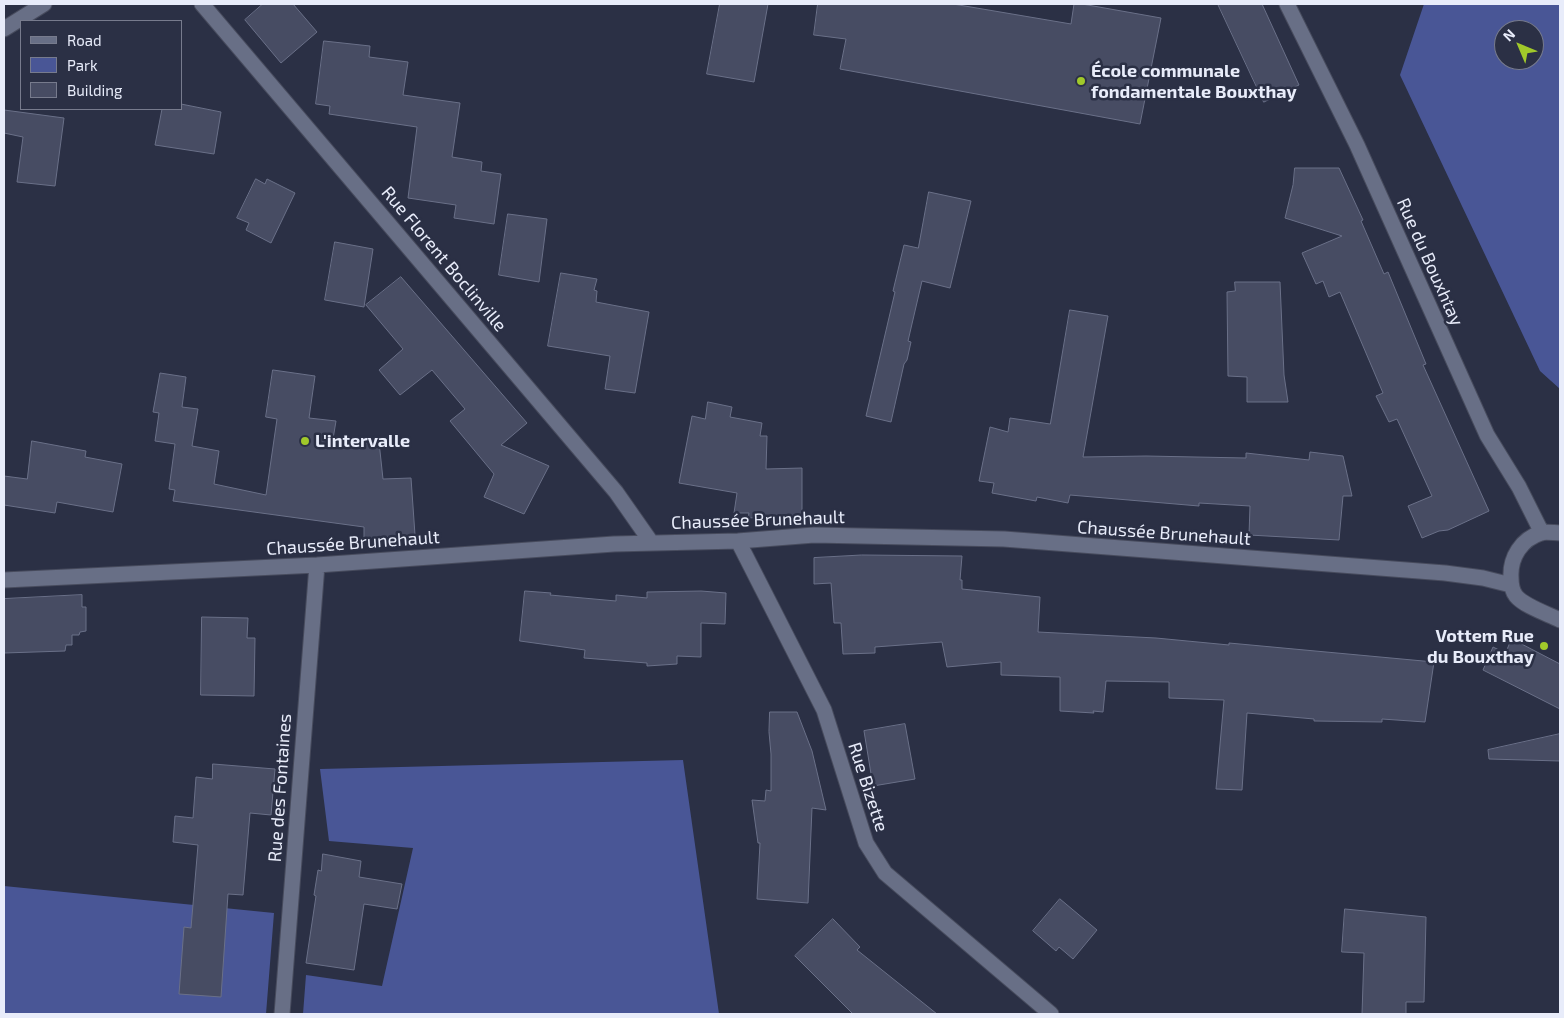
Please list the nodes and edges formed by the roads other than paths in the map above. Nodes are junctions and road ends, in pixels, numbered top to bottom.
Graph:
1 (44, 4) edge
2 (202, 4) edge
3 (1287, 4) edge
4 (4, 29) edge
5 (1542, 532) junction
6 (1560, 533) edge
7 (738, 541) junction
8 (651, 542) junction
9 (317, 565) junction
10 (4, 580) edge
11 (1511, 585) junction
12 (1560, 620) edge
13 (282, 1014) edge
14 (1051, 1014) edge

1 - 4 street
2 - 8 street, Rue Florent Boclinville
3 - 5 street, Rue du Bouxhtay
5 - 6 street
5 - 11 street
7 - 8 street, Chaussée Brunehault
7 - 11 street, Chaussée Brunehault
7 - 14 street, Rue Bizette
8 - 9 street, Chaussée Brunehault
9 - 10 street, Chaussée Brunehault
9 - 13 street, Rue des Fontaines
11 - 12 street

